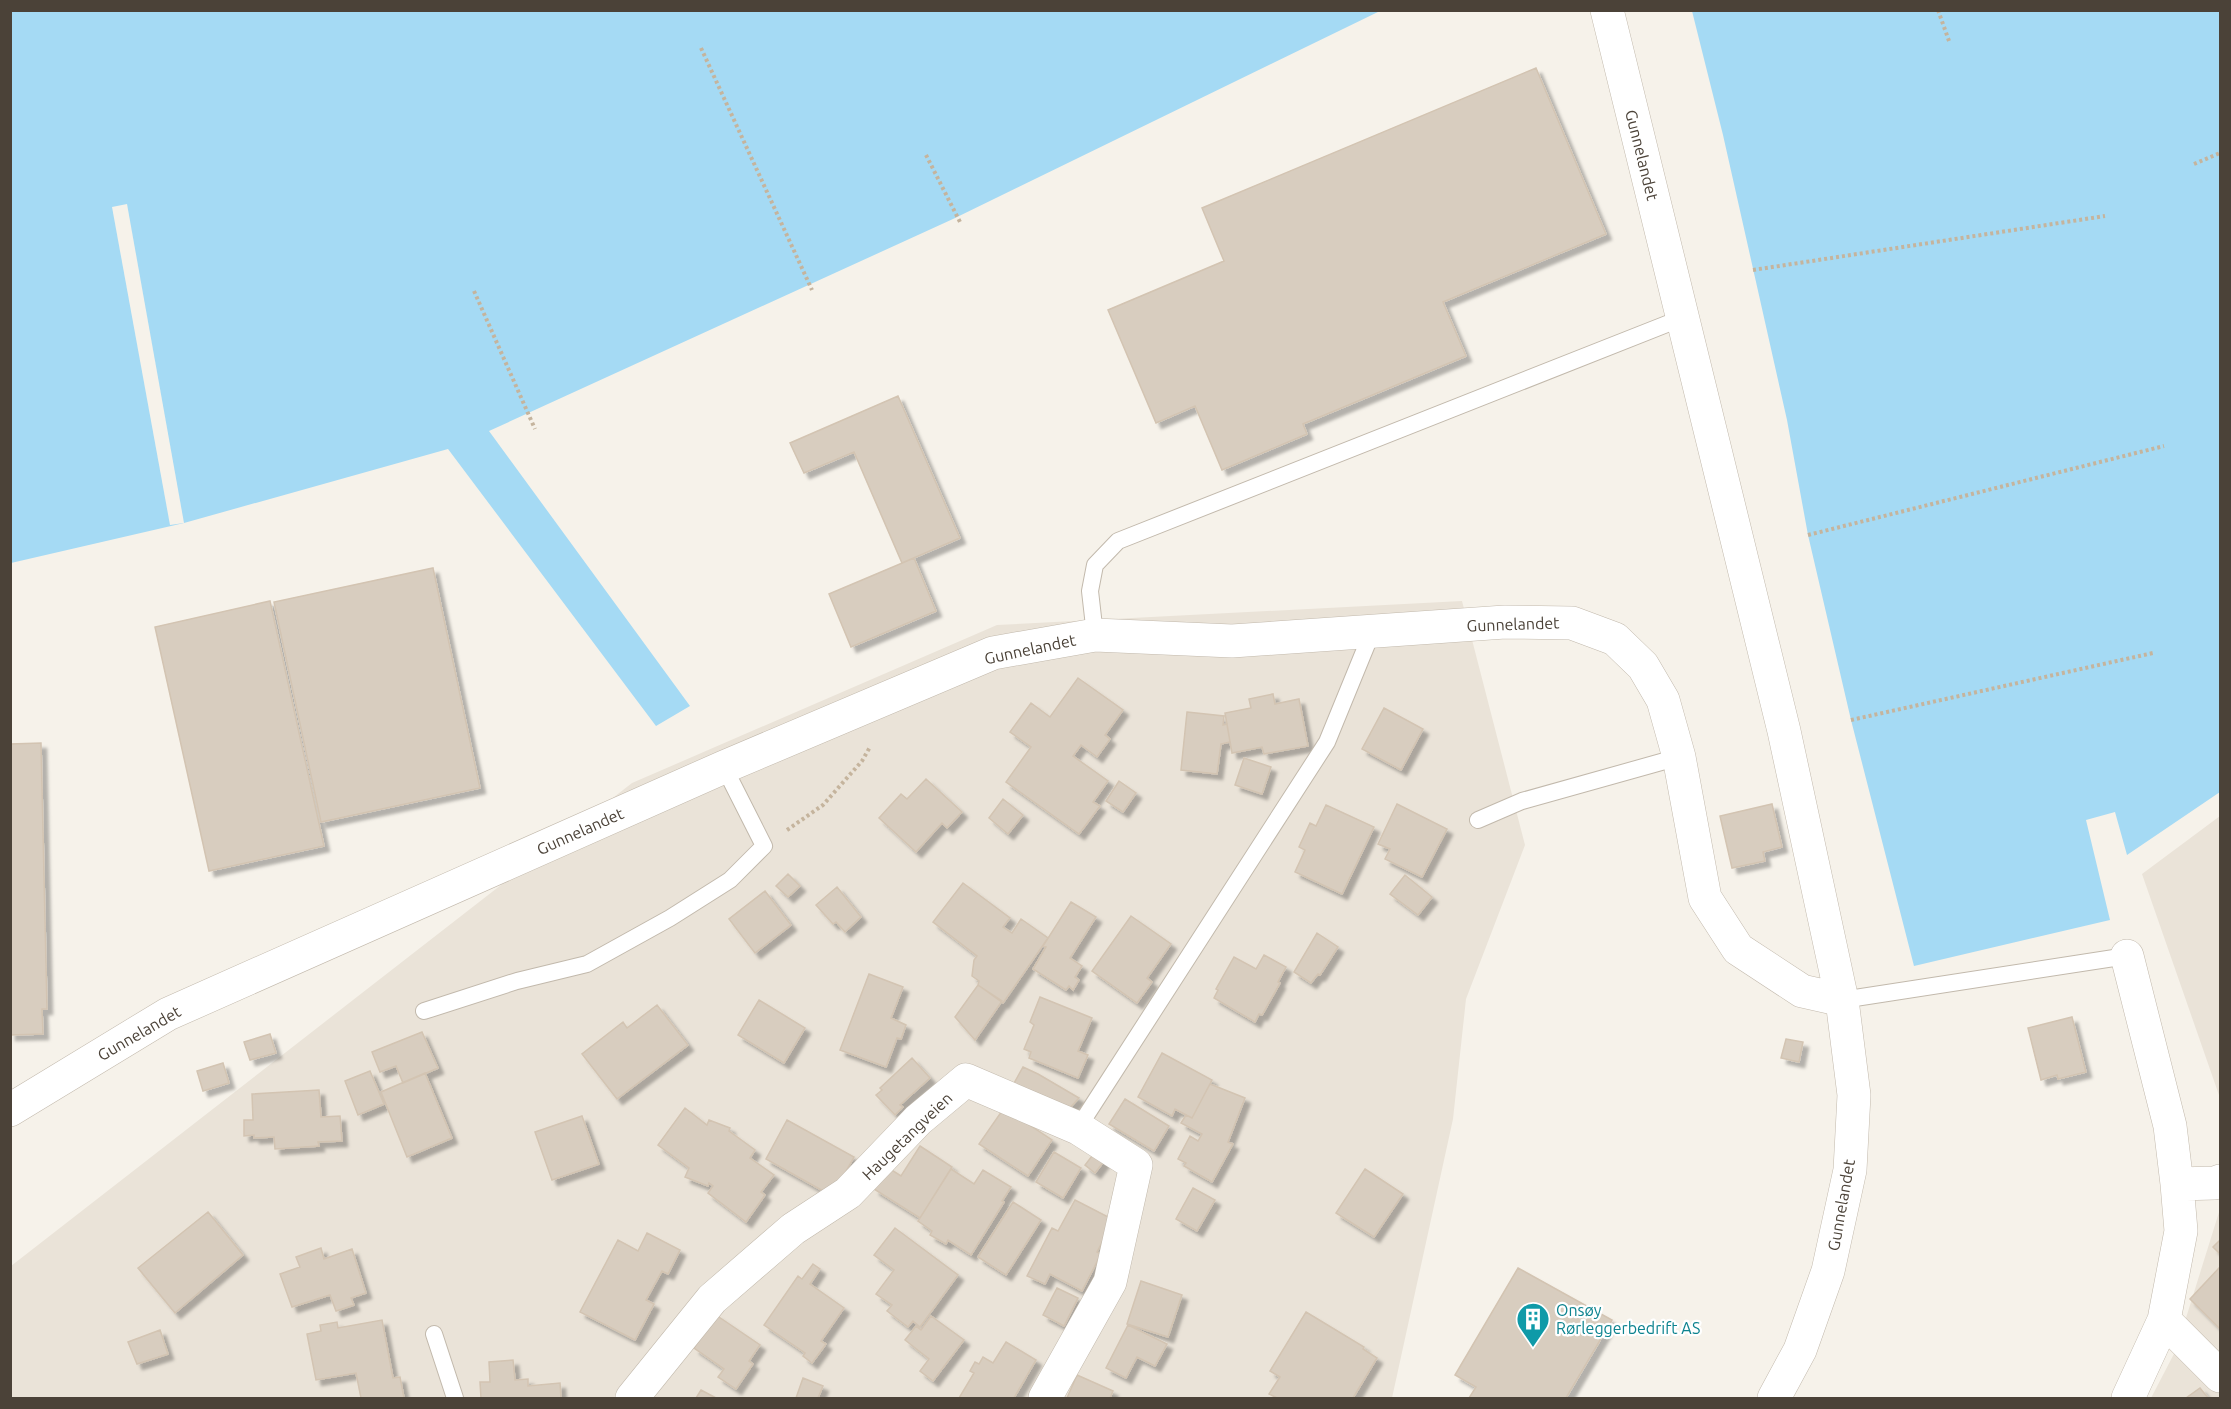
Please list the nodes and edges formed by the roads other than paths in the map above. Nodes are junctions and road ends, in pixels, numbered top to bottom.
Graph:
1 (1607, 10) edge
2 (1682, 318) junction
3 (1372, 632) junction
4 (1095, 635) junction
5 (1679, 757) junction
6 (724, 767) junction
7 (1478, 820) dead end
8 (2127, 956) joint
9 (1842, 1000) junction
10 (424, 1011) dead end
11 (10, 1110) edge
12 (1078, 1128) junction
13 (2220, 1180) edge
14 (2177, 1184) junction
15 (2164, 1320) junction
16 (434, 1334) dead end
17 (2220, 1376) edge
18 (455, 1398) edge
19 (632, 1398) edge
20 (1045, 1398) edge
21 (1774, 1398) edge
22 (2128, 1398) edge

1 - 2 street, Gunnelandet
2 - 4 lane
2 - 9 street, Gunnelandet
3 - 4 street, Gunnelandet
3 - 5 street, Gunnelandet
3 - 12 lane
4 - 6 street, Gunnelandet
5 - 7 lane
5 - 9 street, Gunnelandet
6 - 10 lane
6 - 11 street, Gunnelandet
8 - 9 lane
8 - 14 street
9 - 21 street, Gunnelandet
12 - 19 street, Haugetangveien
12 - 20 street, Haugetangveien
13 - 14 street
14 - 15 street
15 - 17 street
15 - 22 street
16 - 18 lane

